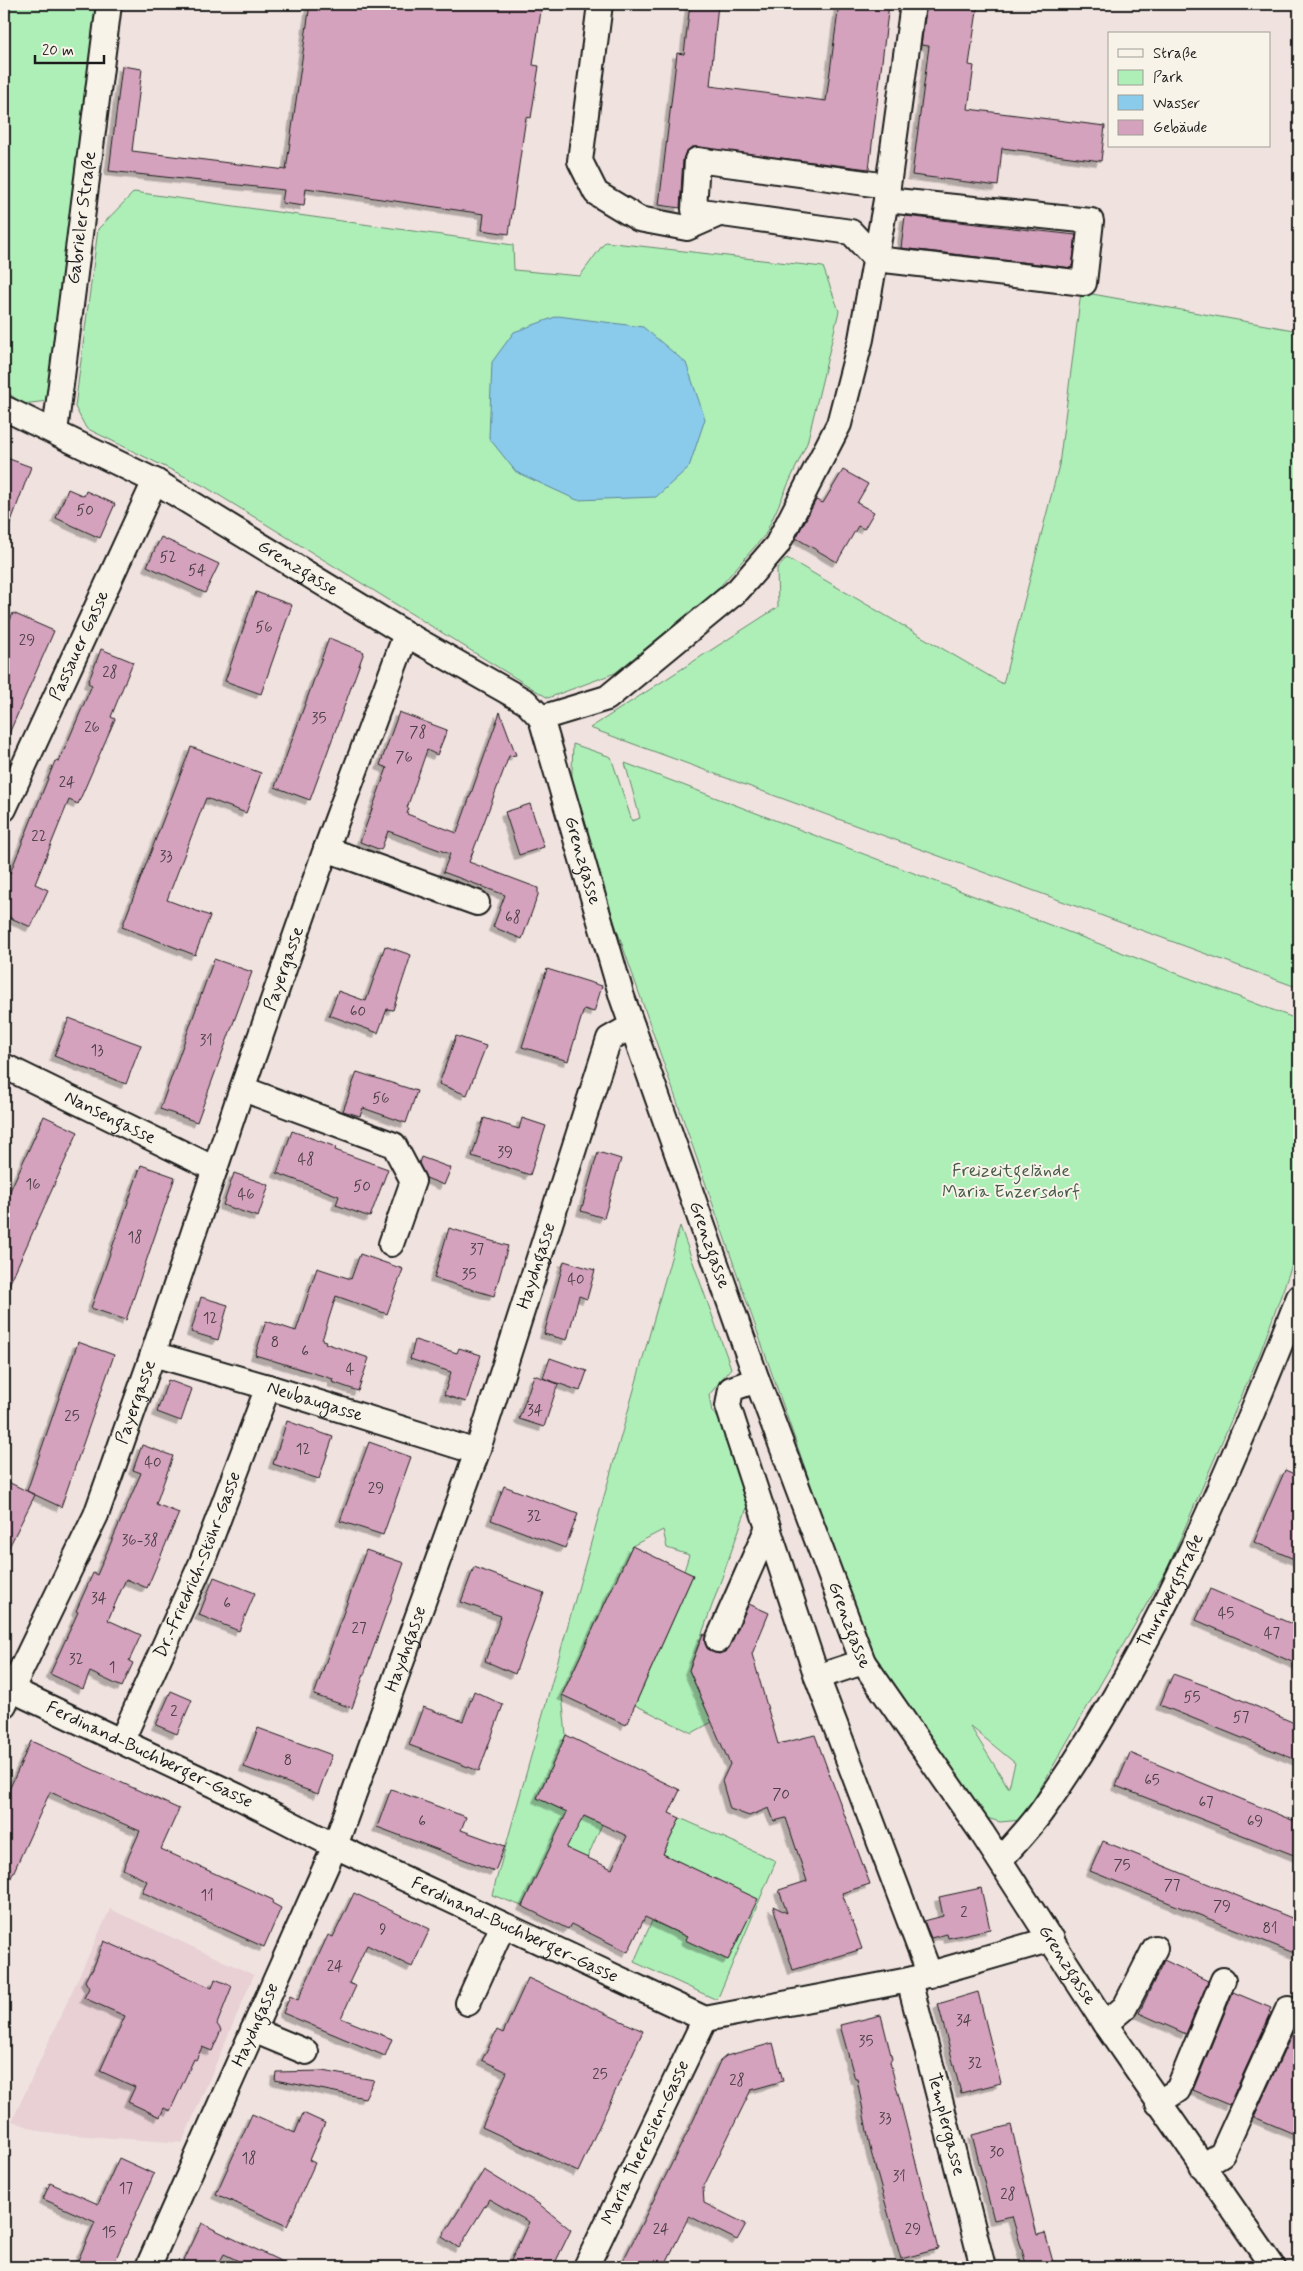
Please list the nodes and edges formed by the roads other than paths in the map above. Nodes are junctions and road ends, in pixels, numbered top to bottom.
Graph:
1 (108, 4) edge
2 (600, 4) edge
3 (913, 4) edge
4 (887, 193) junction
5 (720, 214) junction
6 (876, 259) junction
7 (4, 408) edge
8 (55, 432) junction
9 (155, 481) junction
10 (406, 634) junction
11 (541, 718) junction
12 (4, 809) edge
13 (326, 849) junction
14 (477, 902) dead end
15 (632, 1026) junction
16 (4, 1066) edge
17 (243, 1089) junction
18 (214, 1169) junction
19 (391, 1244) dead end
20 (1299, 1297) edge
21 (153, 1354) junction
22 (757, 1380) junction
23 (268, 1387) junction
24 (477, 1452) junction
25 (768, 1527) junction
26 (718, 1640) dead end
27 (863, 1662) junction
28 (816, 1677) junction
29 (6, 1693) edge
30 (122, 1740) junction
31 (335, 1846) junction
32 (1000, 1860) junction
33 (503, 1925) junction
34 (1052, 1939) junction
35 (1155, 1948) dead end
36 (920, 1977) junction
37 (1223, 1980) dead end
38 (468, 2004) dead end
39 (1288, 2009) dead end
40 (705, 2019) junction
41 (1104, 2024) junction
42 (253, 2030) junction
43 (306, 2052) dead end
44 (1158, 2103) junction
45 (1202, 2166) junction
46 (148, 2267) edge
47 (586, 2267) edge
48 (983, 2267) edge
49 (1273, 2267) edge

1 - 8 street, Gabrieler Straße
2 - 5 street
3 - 4 street
4 - 5 street
4 - 6 street
4 - 6 street
5 - 6 street
6 - 11 street
7 - 8 street, Grenzgasse
8 - 9 street, Grenzgasse
9 - 10 street, Grenzgasse
9 - 12 street, Passauer Gasse
10 - 11 street, Grenzgasse
10 - 13 street, Payergasse
11 - 15 street, Grenzgasse
13 - 14 street
13 - 17 street, Payergasse
15 - 22 street, Grenzgasse
15 - 24 street, Haydngasse
16 - 18 street, Nansengasse
17 - 18 street, Payergasse
17 - 19 street
18 - 21 street, Payergasse
20 - 32 street, Thurnbergstraße
21 - 23 street, Neubaugasse
21 - 29 street, Payergasse
22 - 25 street, Templergasse
22 - 27 street, Grenzgasse
23 - 24 street, Neubaugasse
23 - 30 street, Dr.-Friedrich-Stöhr-Gasse
24 - 31 street, Haydngasse
25 - 26 street
25 - 28 street, Templergasse
27 - 28 street
27 - 32 street, Grenzgasse
28 - 36 street, Templergasse
29 - 30 street, Ferdinand-Buchberger-Gasse
30 - 31 street, Ferdinand-Buchberger-Gasse
31 - 33 street, Ferdinand-Buchberger-Gasse
31 - 42 street, Haydngasse
32 - 34 street, Grenzgasse
33 - 38 street
33 - 40 street, Ferdinand-Buchberger-Gasse
34 - 36 street
34 - 41 street, Grenzgasse
35 - 41 street
36 - 40 street
36 - 48 street, Templergasse
37 - 44 street
39 - 45 street
40 - 47 street, Maria Theresien-Gasse
41 - 44 street, Grenzgasse
42 - 43 street
42 - 46 street, Haydngasse
44 - 45 street, Grenzgasse
45 - 49 street, Grenzgasse

